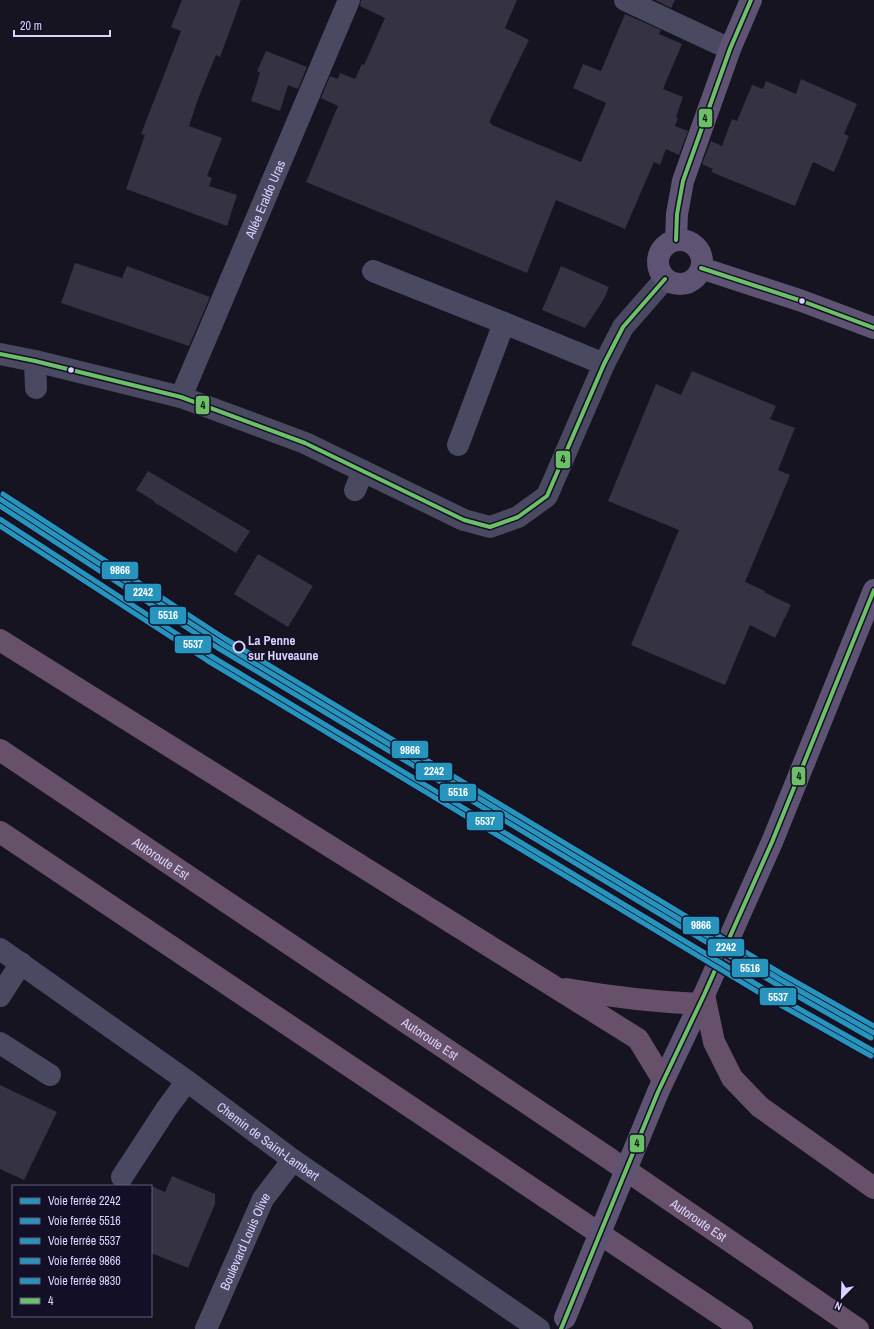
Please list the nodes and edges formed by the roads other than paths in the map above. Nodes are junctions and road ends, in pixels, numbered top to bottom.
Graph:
1 (349, 0) edge
2 (625, 0) edge
3 (751, 0) edge
4 (730, 49) junction
5 (676, 240) junction
6 (701, 268) junction
7 (373, 271) dead end
8 (665, 279) junction
9 (504, 322) junction
10 (874, 328) edge
11 (0, 354) edge
12 (35, 361) junction
13 (604, 364) junction
14 (36, 388) dead end
15 (181, 397) junction
16 (458, 445) dead end
17 (874, 590) edge
18 (0, 640) edge
19 (0, 750) edge
20 (0, 832) edge
21 (0, 949) edge
22 (21, 963) junction
23 (554, 986) junction
24 (0, 996) edge
25 (702, 1000) junction
26 (0, 1043) edge
27 (50, 1075) dead end
28 (187, 1081) junction
29 (660, 1086) junction
30 (292, 1160) junction
31 (122, 1177) dead end
32 (874, 1188) edge
33 (563, 1323) edge
34 (206, 1329) edge
35 (538, 1329) edge
36 (741, 1329) edge
37 (858, 1329) edge

1 - 15 street, Allée Eraldo Uras
2 - 4 street
3 - 4 main road
4 - 5 main road
5 - 6 main road
5 - 8 main road
6 - 8 main road
6 - 10 main road
7 - 9 street
8 - 13 street
9 - 13 street
9 - 16 street
11 - 12 street
12 - 14 street
12 - 15 street
13 - 15 street
17 - 25 main road
18 - 23 highway
19 - 37 highway, Autoroute Est
20 - 36 highway
21 - 22 street, Chemin de Saint-Lambert
22 - 24 street
22 - 28 street, Chemin de Saint-Lambert
23 - 25 highway
23 - 29 highway
25 - 29 main road
25 - 32 highway
26 - 27 street
28 - 30 street, Chemin de Saint-Lambert
28 - 31 street
29 - 33 main road, bridge
30 - 34 street, Boulevard Louis Olive
30 - 35 street, Chemin de Saint-Lambert

